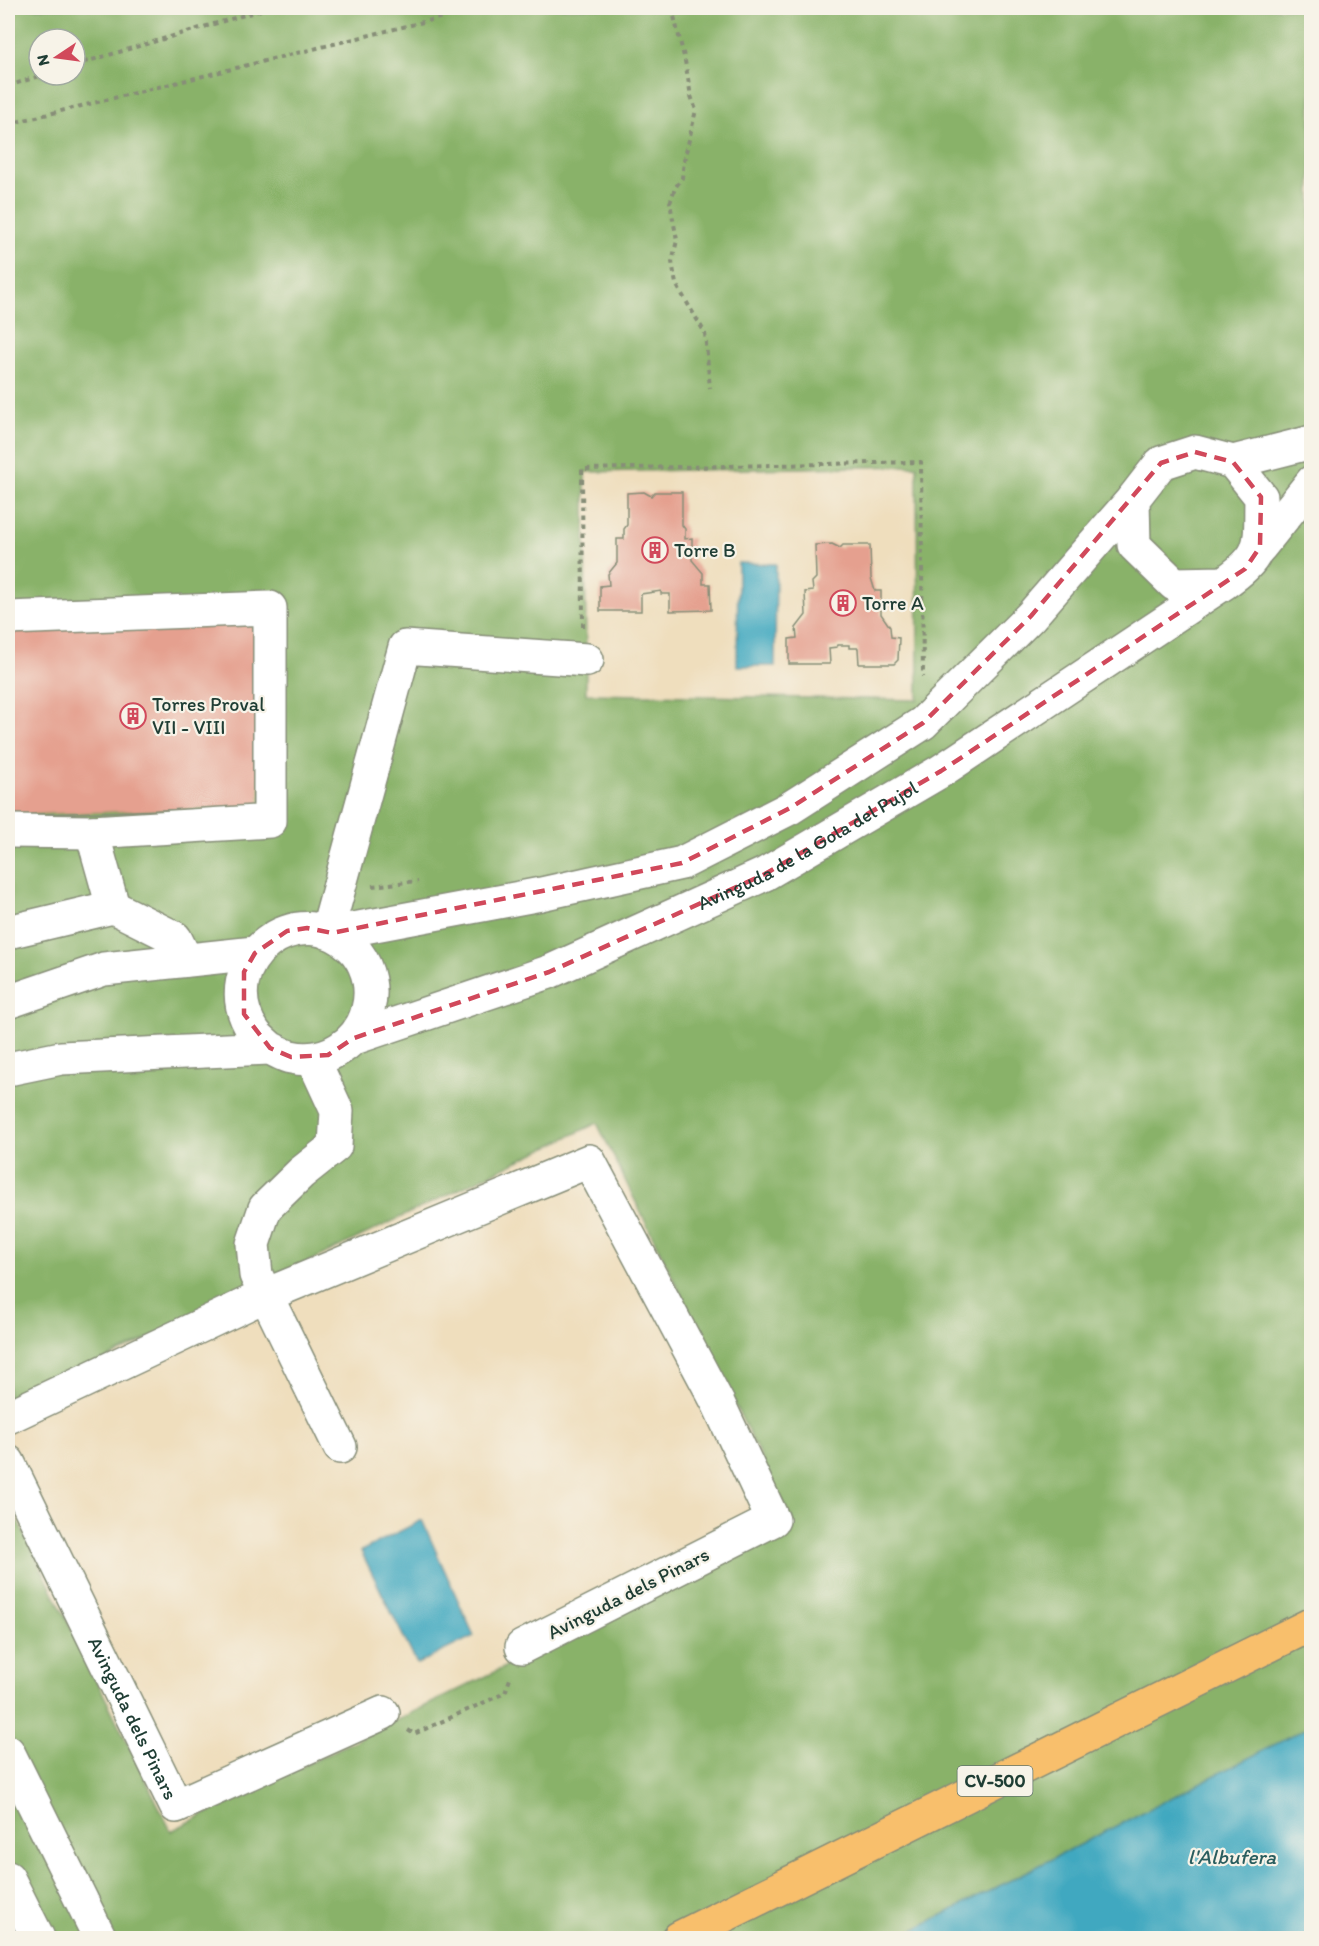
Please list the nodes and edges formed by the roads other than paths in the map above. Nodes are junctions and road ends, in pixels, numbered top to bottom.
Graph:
1 (1311, 442) edge
2 (1233, 462) junction
3 (1311, 482) edge
4 (1133, 499) junction
5 (1260, 547) junction
6 (1224, 583) junction
7 (8, 618) edge
8 (585, 646) road end
9 (8, 831) edge
10 (92, 832) junction
11 (113, 908) junction
12 (8, 932) edge
13 (329, 933) junction
14 (255, 953) junction
15 (186, 960) junction
16 (8, 1002) edge
17 (354, 1038) junction
18 (270, 1048) junction
19 (313, 1059) junction
20 (8, 1069) edge
21 (266, 1295) junction
22 (8, 1417) edge
23 (340, 1447) dead end
24 (8, 1462) edge
25 (1311, 1624) edge
26 (522, 1647) road end
27 (383, 1713) road end
28 (8, 1752) edge
29 (8, 1878) edge
30 (38, 1938) edge
31 (100, 1938) edge
32 (679, 1938) edge

1 - 2 street
2 - 4 street
2 - 5 street
3 - 5 street
4 - 6 street
4 - 13 street, Avinguda de la Gola del Pujol
5 - 6 street
6 - 17 street, Avinguda de la Gola del Pujol
7 - 10 street
8 - 13 street
9 - 10 street
10 - 11 street
11 - 12 street
11 - 15 street
13 - 14 street
13 - 17 street
14 - 15 street
14 - 18 street
15 - 16 street
17 - 19 street
18 - 19 street
18 - 20 street
19 - 21 street
21 - 22 street, Avinguda dels Pinars
21 - 23 street
21 - 26 street, Avinguda dels Pinars
24 - 27 street, Avinguda dels Pinars
25 - 32 main road, CV-500
28 - 31 street
29 - 30 street

